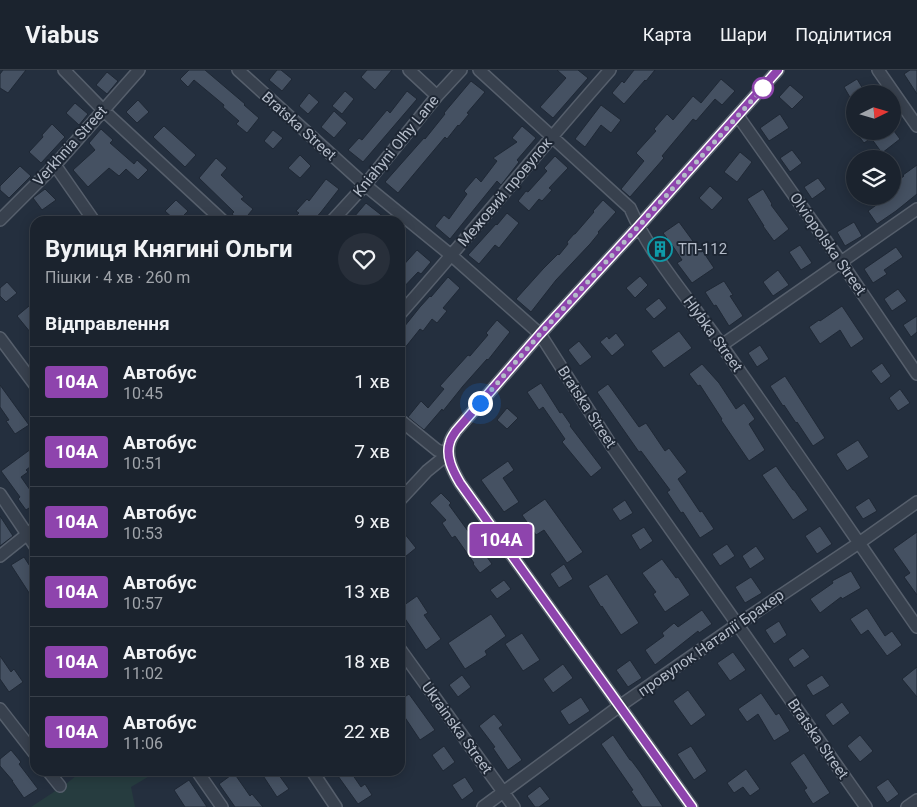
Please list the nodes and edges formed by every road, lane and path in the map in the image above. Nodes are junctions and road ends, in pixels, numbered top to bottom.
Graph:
1 (64, 70) edge
2 (139, 70) edge
3 (238, 70) edge
4 (409, 70) edge
5 (461, 70) edge
6 (479, 70) edge
7 (610, 70) edge
8 (778, 70) edge
9 (878, 70) edge
10 (437, 96) junction
11 (103, 110) junction
12 (738, 116) junction
13 (917, 126) edge
14 (552, 136) junction
15 (55, 165) junction
16 (365, 185) junction
17 (917, 209) edge
18 (91, 216) edge
19 (218, 216) edge
20 (337, 216) edge
21 (403, 216) edge
22 (405, 218) edge
23 (0, 220) edge
24 (638, 227) junction
25 (452, 256) junction
26 (841, 262) junction
27 (405, 308) edge
28 (540, 334) junction
29 (0, 338) edge
30 (722, 346) junction
31 (917, 374) edge
32 (30, 378) edge
33 (405, 424) edge
34 (448, 454) junction
35 (0, 494) edge
36 (405, 495) edge
37 (917, 502) edge
38 (30, 530) edge
39 (30, 532) edge
40 (858, 543) junction
41 (0, 556) edge
42 (738, 624) junction
43 (917, 626) edge
44 (405, 656) edge
45 (621, 706) junction
46 (0, 709) edge
47 (30, 748) edge
48 (52, 776) edge
49 (200, 776) edge
50 (315, 776) edge
51 (60, 786) dead end
52 (503, 792) junction
53 (917, 800) edge
54 (222, 807) edge
55 (336, 807) edge
56 (483, 807) edge
57 (514, 807) edge
58 (692, 807) edge
59 (866, 807) edge
60 (907, 807) edge

1 - 11 street
2 - 11 street, Verkhnia Street
3 - 16 street, Bratska Street
4 - 10 street
5 - 10 street, Kniahyni Olhy Lane
6 - 14 street, Hlybka Street
7 - 14 street, Межовий провулок
8 - 12 street
9 - 13 street
10 - 16 street, Kniahyni Olhy Lane
11 - 15 street, Verkhnia Street
11 - 19 street
12 - 24 street
12 - 26 street, Olviopolska Street
14 - 24 street, Hlybka Street
14 - 25 street, Межовий провулок
15 - 18 street
15 - 23 street, Verkhnia Street
16 - 20 street, Kniahyni Olhy Lane
16 - 21 street, Bratska Street
17 - 26 street
22 - 25 street, Bratska Street
24 - 28 street
24 - 30 street, Hlybka Street
25 - 27 street, Межовий провулок
25 - 28 street, Bratska Street
26 - 30 street
26 - 31 street, Olviopolska Street
28 - 34 street
28 - 42 street, Bratska Street
29 - 32 street
30 - 40 street, Hlybka Street
33 - 34 street
34 - 36 street
34 - 45 street
35 - 38 street
37 - 40 street, провулок Наталії Бракер
39 - 41 street
40 - 42 street, провулок Наталії Бракер
40 - 43 street, Hlybka Street
42 - 45 street, провулок Наталії Бракер
42 - 59 street, Bratska Street
44 - 52 street, Ukrainska Street
45 - 52 street, провулок Наталії Бракер
45 - 58 street
46 - 47 street
48 - 51 street
49 - 54 street
50 - 55 street
52 - 56 street, провулок Наталії Бракер
52 - 57 street, Ukrainska Street
53 - 60 street

